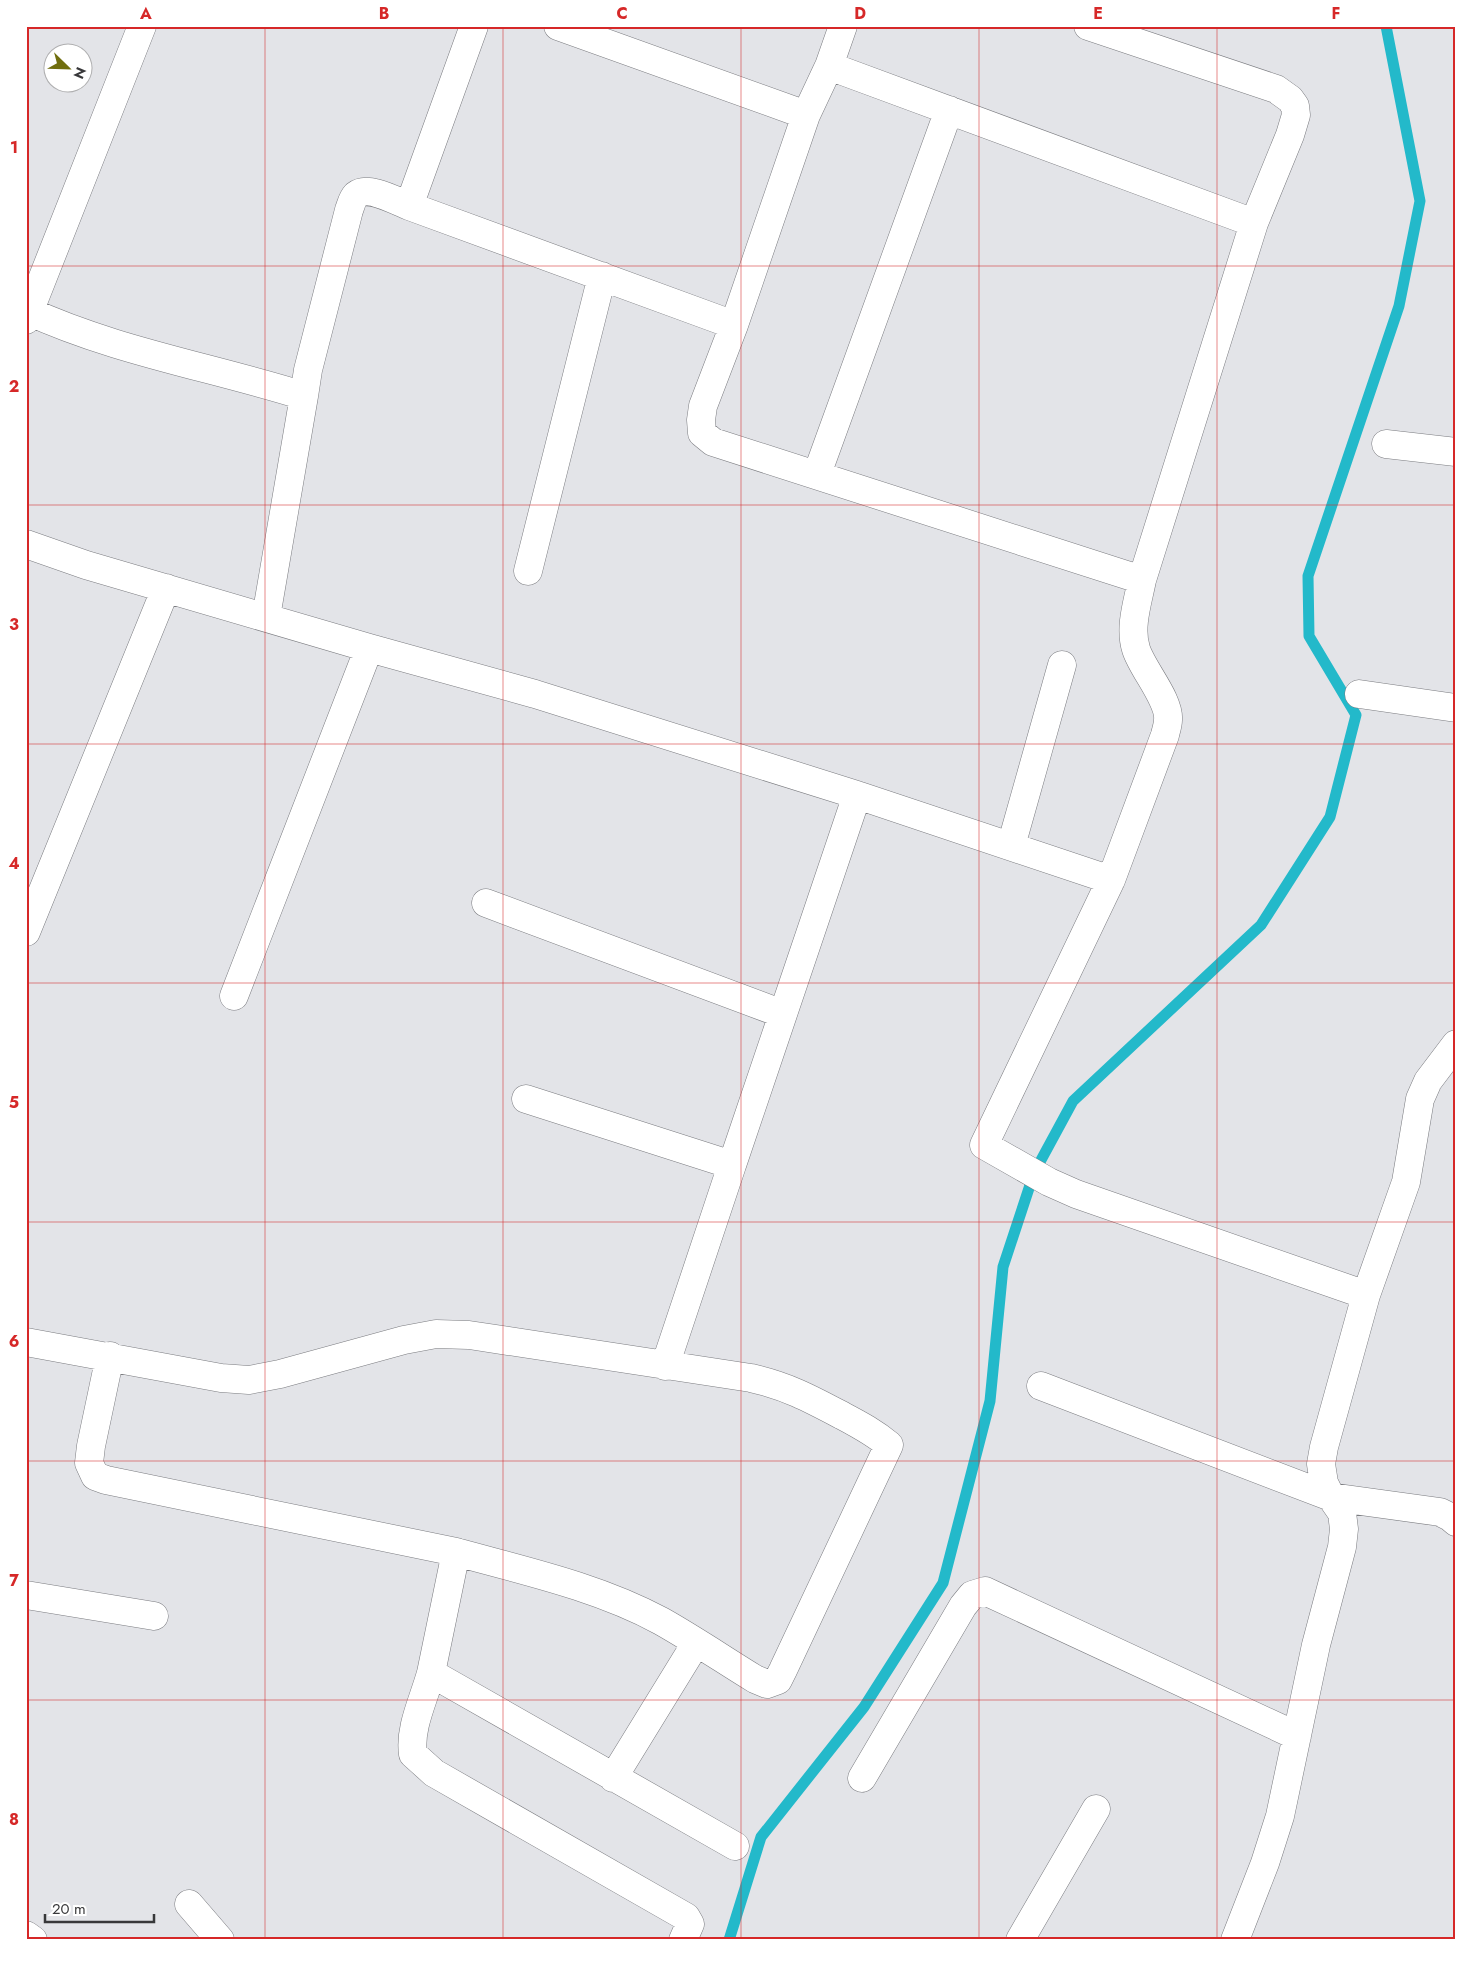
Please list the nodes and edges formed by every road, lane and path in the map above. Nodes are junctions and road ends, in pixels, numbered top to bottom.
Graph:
1 (142, 26) edge
2 (474, 26) edge
3 (558, 26) edge
4 (843, 26) edge
5 (1088, 26) edge
6 (829, 66) junction
7 (949, 110) junction
8 (806, 115) junction
9 (409, 206) junction
10 (1254, 224) junction
11 (602, 276) junction
12 (27, 314) edge
13 (734, 325) junction
14 (304, 396) junction
15 (1386, 444) dead end
16 (1456, 452) edge
17 (817, 474) junction
18 (26, 544) edge
19 (528, 571) dead end
20 (1142, 580) junction
21 (166, 588) junction
22 (266, 617) junction
23 (368, 648) junction
24 (1062, 665) dead end
25 (1359, 694) dead end
26 (1456, 708) edge
27 (857, 795) junction
28 (1011, 846) junction
29 (1111, 880) junction
30 (486, 903) dead end
31 (26, 932) edge
32 (234, 996) dead end
33 (783, 1014) junction
34 (1456, 1044) edge
35 (526, 1099) dead end
36 (732, 1165) junction
37 (1366, 1295) junction
38 (26, 1342) edge
39 (110, 1356) junction
40 (665, 1366) junction
41 (1041, 1386) dead end
42 (1330, 1497) junction
43 (1456, 1522) edge
44 (456, 1552) junction
45 (26, 1595) edge
46 (154, 1616) dead end
47 (696, 1643) junction
48 (431, 1673) junction
49 (1297, 1736) junction
50 (613, 1778) junction
51 (862, 1778) dead end
52 (1096, 1809) dead end
53 (735, 1846) dead end
54 (189, 1904) dead end
55 (26, 1935) edge
56 (33, 1940) edge
57 (220, 1940) edge
58 (683, 1940) edge
59 (1020, 1940) edge
60 (1235, 1940) edge

1 - 12 street
2 - 9 street
3 - 8 street
4 - 6 street
5 - 10 street
6 - 7 street
6 - 8 street
7 - 10 street
7 - 17 street
8 - 13 street
9 - 11 street
9 - 14 street
10 - 20 street
11 - 13 street
11 - 19 street
12 - 14 street
13 - 17 street
14 - 22 street
15 - 16 street
17 - 20 street
18 - 21 street
20 - 29 street
21 - 22 street
21 - 31 street
22 - 23 street
23 - 27 street
23 - 32 street
24 - 28 street
25 - 26 street
27 - 28 street
27 - 33 street
28 - 29 street
29 - 37 street
30 - 33 street
33 - 36 street
34 - 37 street
35 - 36 street
36 - 40 street
37 - 42 street
38 - 39 street
39 - 40 street
39 - 44 street
40 - 47 street
41 - 42 street
42 - 43 street
42 - 49 street
44 - 47 street
44 - 48 street
45 - 46 street
47 - 50 street
48 - 50 street
48 - 58 street
49 - 51 street
49 - 60 street
50 - 53 street
52 - 59 street
54 - 57 street
55 - 56 street

